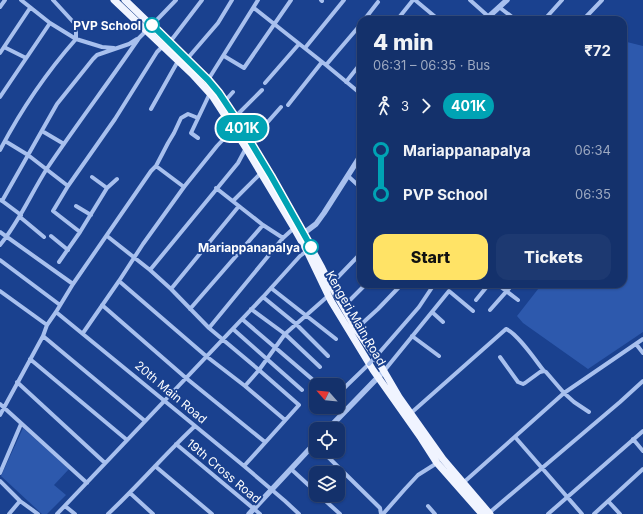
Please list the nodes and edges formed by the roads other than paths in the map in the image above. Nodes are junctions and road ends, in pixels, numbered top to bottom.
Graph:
1 (5, 0) edge
2 (21, 0) edge
3 (53, 0) edge
4 (114, 0) edge
5 (125, 0) edge
6 (176, 0) edge
7 (202, 0) edge
8 (232, 0) edge
9 (258, 0) edge
10 (291, 0) edge
11 (344, 0) edge
12 (414, 0) edge
13 (470, 0) edge
14 (507, 0) edge
15 (562, 0) edge
16 (602, 0) edge
17 (378, 2) dead end
18 (0, 7) edge
19 (499, 7) junction
20 (30, 8) junction
21 (254, 8) junction
22 (367, 16) edge
23 (400, 16) edge
24 (434, 16) edge
25 (485, 16) edge
26 (489, 16) edge
27 (511, 16) edge
28 (548, 16) edge
29 (587, 16) edge
30 (50, 23) junction
31 (274, 23) junction
32 (152, 25) junction
33 (357, 29) edge
34 (146, 31) junction
35 (139, 38) junction
36 (76, 39) junction
37 (165, 44) junction
38 (299, 44) junction
39 (4, 47) junction
40 (305, 48) junction
41 (116, 49) junction
42 (0, 53) edge
43 (224, 56) junction
44 (26, 58) junction
45 (187, 59) junction
46 (178, 61) junction
47 (322, 62) junction
48 (326, 65) junction
49 (357, 68) edge
50 (208, 80) junction
51 (346, 82) junction
52 (266, 83) dead end
53 (262, 90) dead end
54 (357, 91) edge
55 (233, 92) dead end
56 (210, 93) junction
57 (0, 97) edge
58 (225, 101) junction
59 (288, 105) dead end
60 (281, 107) dead end
61 (151, 109) dead end
62 (235, 117) junction
63 (198, 118) junction
64 (234, 128) junction
65 (42, 131) junction
66 (198, 138) dead end
67 (5, 141) junction
68 (64, 144) junction
69 (248, 145) junction
70 (0, 150) edge
71 (28, 155) junction
72 (357, 162) edge
73 (156, 166) junction
74 (47, 169) junction
75 (261, 172) junction
76 (348, 176) junction
77 (92, 177) dead end
78 (117, 179) dead end
79 (357, 184) edge
80 (68, 186) junction
81 (184, 187) junction
82 (108, 188) junction
83 (216, 188) junction
84 (1, 200) edge
85 (233, 202) junction
86 (76, 206) dead end
87 (239, 206) junction
88 (91, 215) junction
89 (20, 216) junction
90 (263, 225) junction
91 (294, 228) junction
92 (0, 232) edge
93 (80, 232) junction
94 (51, 236) dead end
95 (107, 236) junction
96 (302, 236) junction
97 (7, 237) junction
98 (44, 237) dead end
99 (283, 238) junction
100 (0, 245) edge
101 (309, 249) junction
102 (68, 250) junction
103 (134, 257) junction
104 (357, 257) edge
105 (0, 260) edge
106 (59, 262) dead end
107 (150, 270) junction
108 (119, 281) junction
109 (329, 282) junction
110 (73, 284) junction
111 (271, 288) junction
112 (362, 288) edge
113 (398, 288) edge
114 (432, 288) edge
115 (486, 288) edge
116 (503, 288) edge
117 (510, 288) edge
118 (171, 289) junction
119 (0, 291) edge
120 (507, 291) junction
121 (328, 296) junction
122 (263, 297) junction
123 (476, 300) dead end
124 (518, 300) dead end
125 (60, 305) junction
126 (102, 305) junction
127 (343, 306) junction
128 (190, 309) junction
129 (251, 309) junction
130 (490, 310) dead end
131 (473, 311) dead end
132 (56, 312) junction
133 (432, 312) junction
134 (306, 315) junction
135 (242, 319) junction
136 (443, 322) dead end
137 (296, 324) junction
138 (47, 325) junction
139 (209, 328) junction
140 (232, 329) junction
141 (356, 330) junction
142 (83, 333) junction
143 (285, 334) junction
144 (43, 336) junction
145 (412, 336) junction
146 (223, 339) junction
147 (336, 339) dead end
148 (643, 339) edge
149 (636, 344) junction
150 (275, 348) junction
151 (643, 353) edge
152 (206, 356) junction
153 (328, 356) dead end
154 (439, 356) dead end
155 (500, 357) dead end
156 (30, 359) junction
157 (267, 359) junction
158 (370, 364) junction
159 (320, 367) dead end
160 (259, 370) junction
161 (384, 371) junction
162 (544, 371) junction
163 (378, 376) junction
164 (186, 378) junction
165 (311, 378) edge
166 (643, 381) edge
167 (17, 382) junction
168 (245, 386) junction
169 (345, 387) edge
170 (302, 390) dead end
171 (564, 393) junction
172 (165, 400) junction
173 (0, 404) edge
174 (4, 408) junction
175 (346, 410) joint
176 (589, 412) dead end
177 (411, 413) junction
178 (0, 415) edge
179 (285, 420) junction
180 (145, 421) junction
181 (335, 422) edge
182 (21, 424) junction
183 (195, 426) junction
184 (643, 431) edge
185 (515, 437) junction
186 (633, 439) junction
187 (127, 440) junction
188 (265, 442) junction
189 (176, 444) junction
190 (309, 451) edge
191 (643, 451) edge
192 (329, 458) edge
193 (105, 463) junction
194 (437, 463) junction
195 (155, 466) junction
196 (244, 466) junction
197 (542, 468) junction
198 (291, 469) junction
199 (643, 469) edge
200 (0, 473) edge
201 (87, 482) junction
202 (463, 483) junction
203 (1, 484) edge
204 (309, 486) edge
205 (272, 490) junction
206 (130, 493) junction
207 (567, 497) junction
208 (20, 501) junction
209 (608, 501) junction
210 (327, 502) edge
211 (65, 506) junction
212 (428, 506) dead end
213 (254, 509) junction
214 (111, 513) edge
215 (9, 514) edge
216 (38, 514) edge
217 (57, 514) edge
218 (75, 514) edge
219 (153, 514) edge
220 (212, 514) edge
221 (249, 514) edge
222 (260, 514) edge
223 (299, 514) edge
224 (340, 514) edge
225 (382, 514) edge
226 (435, 514) edge
227 (487, 514) edge
228 (548, 514) edge
229 (582, 514) edge
230 (594, 514) edge
231 (620, 514) edge

1 - 18 street
2 - 20 street
3 - 36 street
4 - 34 main road, Kengeri Main Road
5 - 32 main road, Kengeri Main Road
6 - 32 street
7 - 37 street
8 - 45 street
9 - 21 street
10 - 31 street
11 - 40 street
12 - 23 street
12 - 24 street
13 - 25 street
14 - 19 street
15 - 28 street
16 - 29 street
17 - 22 street
19 - 26 street
19 - 27 street
20 - 30 street
20 - 39 street
21 - 31 street
21 - 43 street
30 - 36 street
30 - 44 street
31 - 38 street
31 - 43 street
32 - 37 main road, Kengeri Main Road
33 - 48 street
34 - 35 street
34 - 37 main road, Kengeri Main Road
35 - 41 street
35 - 68 street
36 - 41 street
36 - 67 street
37 - 45 main road, Kengeri Main Road
37 - 46 main road, Kengeri Main Road
37 - 80 street
38 - 40 street
38 - 52 street
39 - 42 street
39 - 44 street
40 - 47 street
41 - 65 street
43 - 50 street
44 - 57 street
45 - 50 main road, Kengeri Main Road
46 - 56 main road, Kengeri Main Road
46 - 61 street
47 - 48 street
47 - 59 street
48 - 51 street
49 - 51 street
50 - 58 main road, Kengeri Main Road
51 - 54 street
53 - 62 street
55 - 58 street
56 - 63 street
56 - 64 main road, Kengeri Main Road
58 - 62 main road, Kengeri Main Road
60 - 69 street
62 - 69 main road, Kengeri Main Road
63 - 66 street
63 - 73 street
64 - 69 main road, Kengeri Main Road
64 - 81 street
65 - 68 street
65 - 71 street
67 - 70 street
67 - 71 street
68 - 74 street
69 - 75 main road, Kengeri Main Road
69 - 83 street
69 - 96 main road, Kengeri Main Road
71 - 74 street
71 - 84 street
72 - 76 street
73 - 81 street
73 - 95 street
74 - 80 street
74 - 89 street
75 - 85 street
75 - 91 main road, Kengeri Main Road
76 - 79 street
76 - 96 street
77 - 82 street
78 - 82 street
80 - 93 street
81 - 103 street
82 - 88 street
83 - 85 street
83 - 107 street
84 - 89 street
85 - 87 street
86 - 88 street
87 - 90 street
87 - 118 street
88 - 93 street
89 - 97 street
89 - 98 street
90 - 99 street
90 - 128 street
91 - 96 main road, Kengeri Main Road
91 - 99 street
92 - 97 street
93 - 102 street
94 - 102 street
95 - 103 street
95 - 110 street
96 - 101 main road, Kengeri Main Road
97 - 100 street
97 - 110 street
99 - 139 street
101 - 109 main road, Kengeri Main Road
101 - 111 street
101 - 121 main road, Kengeri Main Road
102 - 106 street
103 - 107 street
103 - 108 street
104 - 109 street
105 - 125 street
107 - 118 street
108 - 126 street
108 - 152 street
109 - 127 main road, Kengeri Main Road
110 - 125 street
111 - 122 street
111 - 134 street
112 - 127 street
113 - 141 street
114 - 158 street, bridge
115 - 123 street
116 - 120 street
117 - 120 street
118 - 128 street
119 - 138 street
120 - 124 street
120 - 130 street
121 - 134 street
121 - 158 main road, Kengeri Main Road
122 - 129 street
122 - 137 street
125 - 132 street
126 - 142 street
126 - 164 street
127 - 141 main road, Kengeri Main Road
128 - 139 street
129 - 135 street
129 - 143 street
131 - 133 street
132 - 138 street
132 - 142 street, 20th Main Road
133 - 136 street
133 - 145 street
134 - 137 street
134 - 147 street
135 - 140 street
135 - 150 street
137 - 143 street
137 - 153 street
138 - 144 street
139 - 146 street
140 - 146 street
140 - 157 street
141 - 161 main road, Kengeri Main Road
142 - 172 street, 20th Main Road
143 - 150 street
143 - 159 street
144 - 156 street
144 - 180 street
145 - 154 street
145 - 161 street
146 - 152 street
146 - 160 street
148 - 149 street
149 - 151 street
149 - 171 street
150 - 157 street
150 - 165 street
152 - 164 street
152 - 168 street
155 - 162 street
156 - 167 street
156 - 187 street
157 - 160 street
157 - 170 street
158 - 163 main road, Kengeri Main Road
158 - 169 street
160 - 168 street
160 - 179 street
161 - 163 street
161 - 177 main road, Kengeri Main Road
162 - 171 street
162 - 177 street
163 - 175 street
163 - 194 main road, Kengeri Main Road
164 - 172 street
164 - 188 street
166 - 197 street
167 - 174 street
167 - 193 street
168 - 179 street
171 - 176 street
171 - 185 street
172 - 180 street
172 - 183 street, 20th Main Road
173 - 174 street
174 - 178 street
174 - 182 street
175 - 181 street
177 - 202 main road, Kengeri Main Road
179 - 188 street
180 - 187 street
182 - 200 street
182 - 201 street
183 - 189 street
183 - 196 street, 20th Main Road
184 - 186 street
185 - 197 street
185 - 202 street
186 - 191 street
186 - 207 street
187 - 193 street
188 - 196 street
189 - 195 street
189 - 213 street, 19th Cross Road
190 - 198 street
192 - 225 street
193 - 201 street
194 - 225 street
194 - 227 main road, Kengeri Main Road
195 - 206 street
195 - 220 street
196 - 205 street, 20th Main Road
197 - 207 street
197 - 227 street
198 - 204 street
198 - 205 street
199 - 209 street
201 - 211 street
202 - 227 main road, Kengeri Main Road
203 - 208 street
205 - 213 street
205 - 223 street, 20th Main Road
206 - 214 street
206 - 219 street
207 - 228 street
207 - 229 street
208 - 215 street
208 - 216 street
209 - 230 street
209 - 231 street
210 - 224 street
211 - 217 street
211 - 218 street
212 - 226 street
213 - 221 street
213 - 222 street, 19th Cross Road

